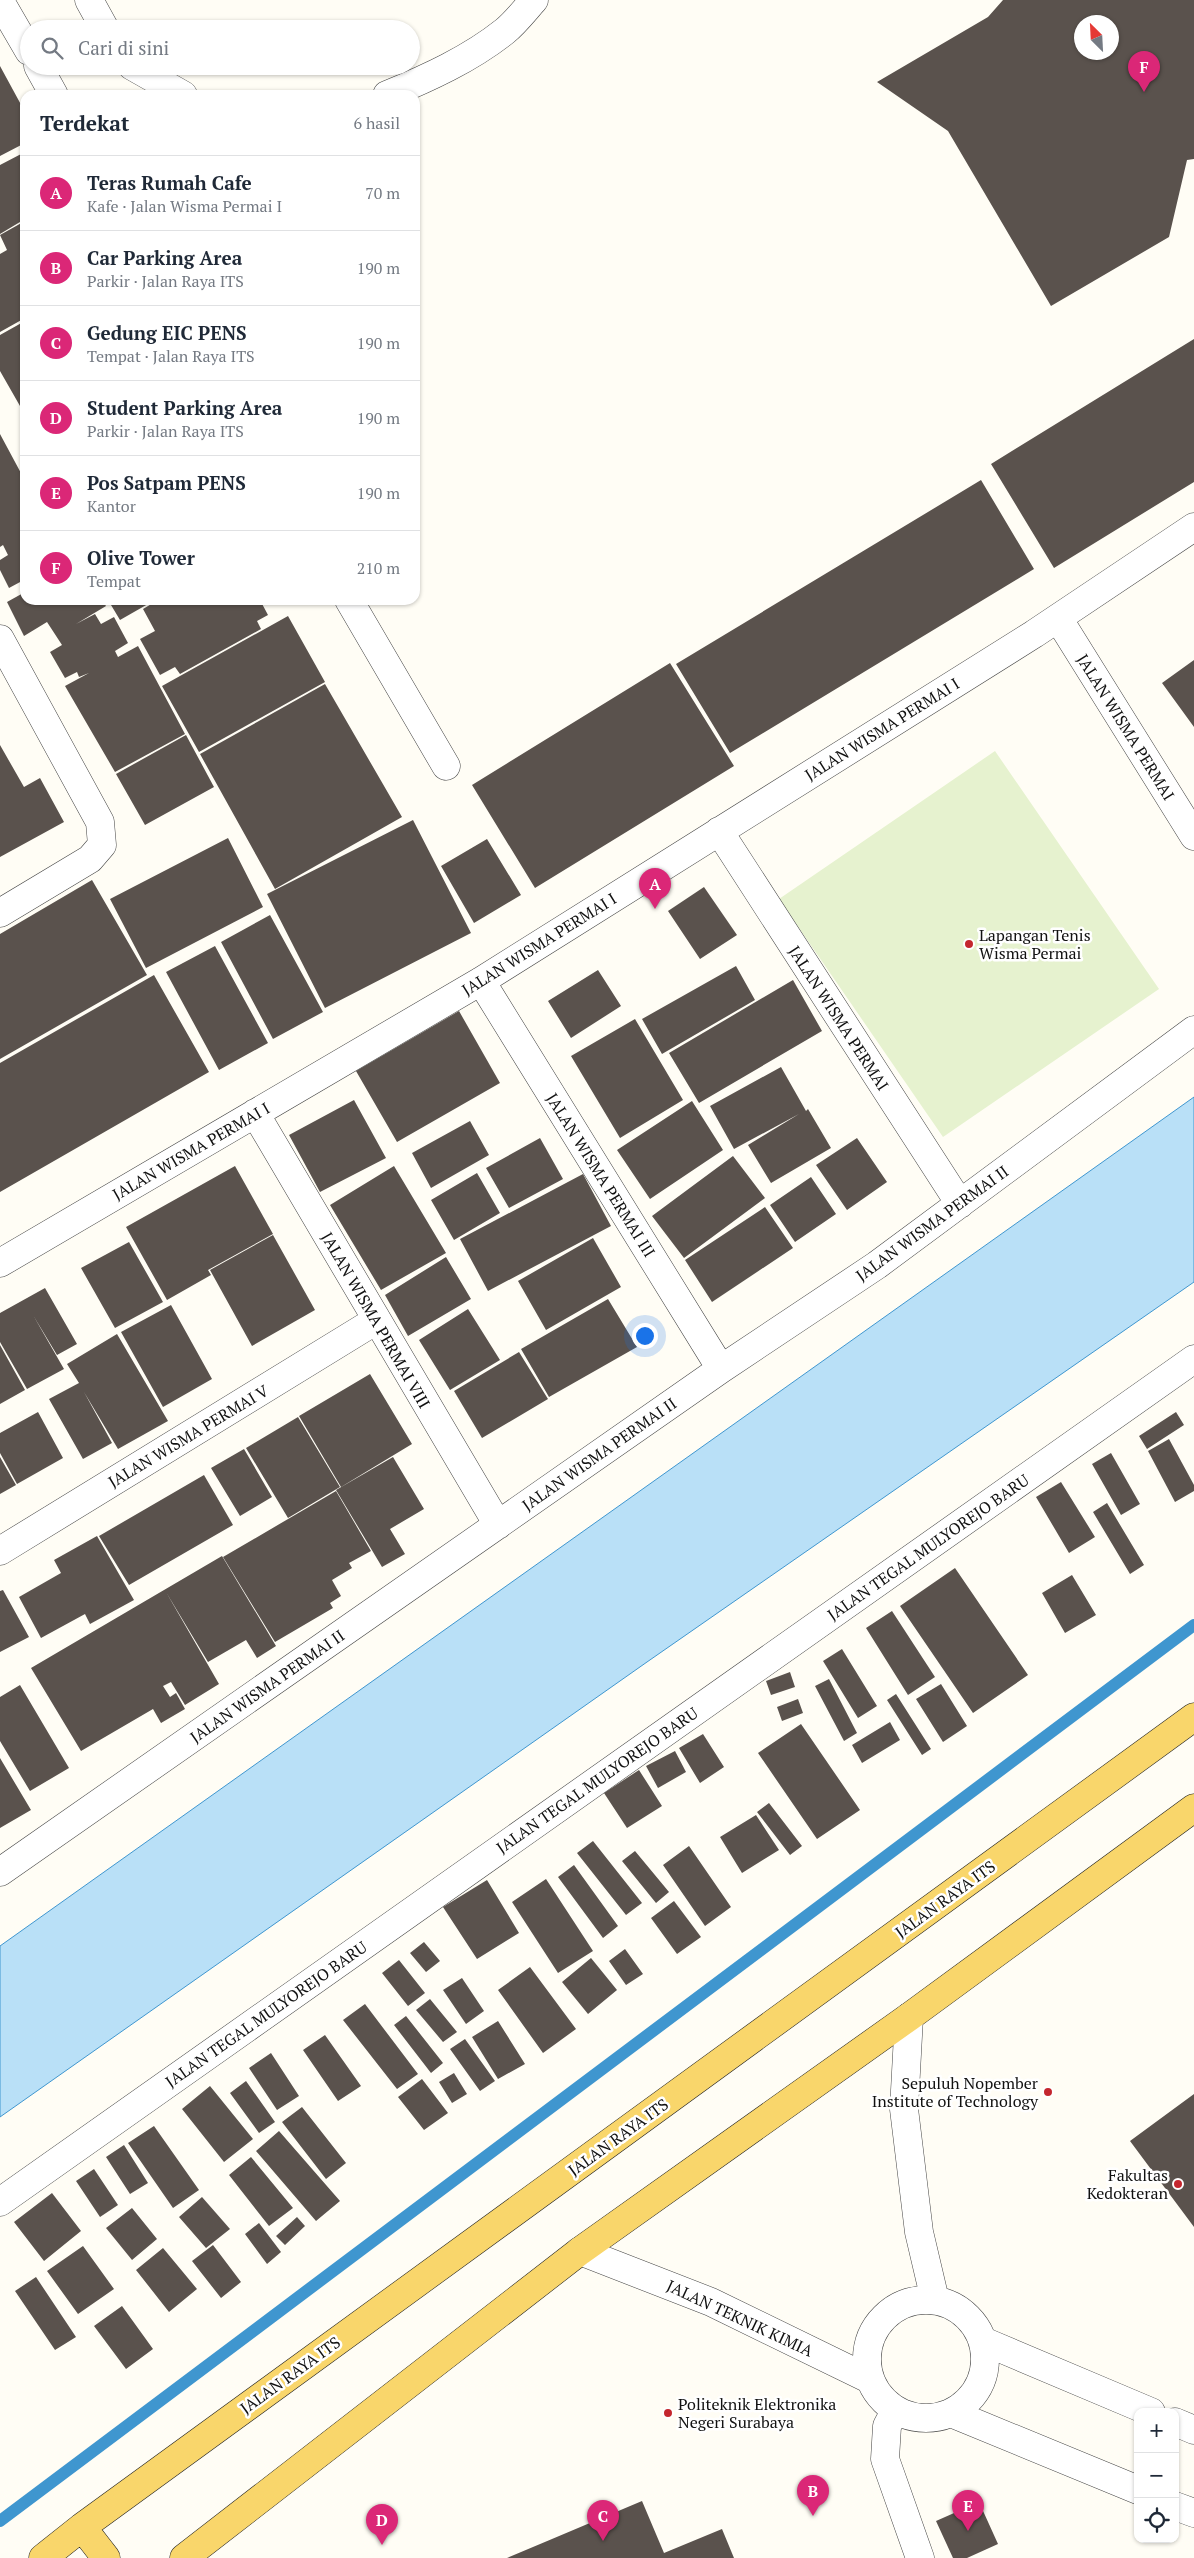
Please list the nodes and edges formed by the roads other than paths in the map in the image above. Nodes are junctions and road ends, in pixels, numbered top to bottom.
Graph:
1 (89, 0) edge
2 (534, 0) edge
3 (0, 1) edge
4 (100, 20) edge
5 (20, 35) edge
6 (43, 75) edge
7 (148, 75) edge
8 (51, 90) edge
9 (173, 90) edge
10 (400, 90) edge
11 (1194, 527) edge
12 (352, 605) edge
13 (1058, 618) junction
14 (0, 639) edge
15 (446, 766) dead end
16 (719, 831) junction
17 (1194, 836) edge
18 (0, 913) edge
19 (481, 981) junction
20 (1194, 1030) edge
21 (255, 1113) junction
22 (960, 1204) junction
23 (0, 1263) edge
24 (376, 1321) junction
25 (1194, 1358) edge
26 (721, 1369) junction
27 (498, 1525) junction
28 (0, 1551) edge
29 (1194, 1718) edge
30 (1194, 1808) edge
31 (0, 1872) edge
32 (909, 2017) junction
33 (0, 2202) edge
34 (580, 2251) junction
35 (935, 2300) junction
36 (983, 2341) junction
37 (869, 2379) junction
38 (1142, 2408) edge
39 (895, 2411) junction
40 (951, 2413) junction
41 (1179, 2424) edge
42 (1194, 2430) edge
43 (1134, 2488) edge
44 (1179, 2507) edge
45 (1194, 2513) edge
46 (82, 2527) junction
47 (43, 2558) edge
48 (106, 2558) edge
49 (184, 2558) edge
50 (920, 2558) edge

1 - 4 street
2 - 10 street
3 - 5 street
6 - 8 street
7 - 9 street
11 - 13 street, JALAN WISMA PERMAI I
12 - 15 street
13 - 16 street, JALAN WISMA PERMAI I
13 - 17 street, JALAN WISMA PERMAI
14 - 18 street
16 - 19 street, JALAN WISMA PERMAI I
16 - 22 street, JALAN WISMA PERMAI
19 - 21 street, JALAN WISMA PERMAI I
19 - 26 street, JALAN WISMA PERMAI III
20 - 22 street, JALAN WISMA PERMAI II
21 - 23 street, JALAN WISMA PERMAI I
21 - 24 street, JALAN WISMA PERMAI VIII
22 - 26 street, JALAN WISMA PERMAI II
24 - 27 street, JALAN WISMA PERMAI VIII
24 - 28 street, JALAN WISMA PERMAI V
25 - 33 street, JALAN TEGAL MULYOREJO BARU
26 - 27 street, JALAN WISMA PERMAI II
27 - 31 street, JALAN WISMA PERMAI II
29 - 46 main road, JALAN RAYA ITS
30 - 32 main road
32 - 34 main road
32 - 35 street
34 - 37 street, JALAN TEKNIK KIMIA
34 - 49 main road
35 - 36 street
35 - 37 street
36 - 38 street
36 - 40 street
37 - 39 street
39 - 40 street
39 - 50 street
40 - 43 street
41 - 42 street
44 - 45 street
46 - 47 main road, JALAN RAYA ITS
46 - 48 main road

